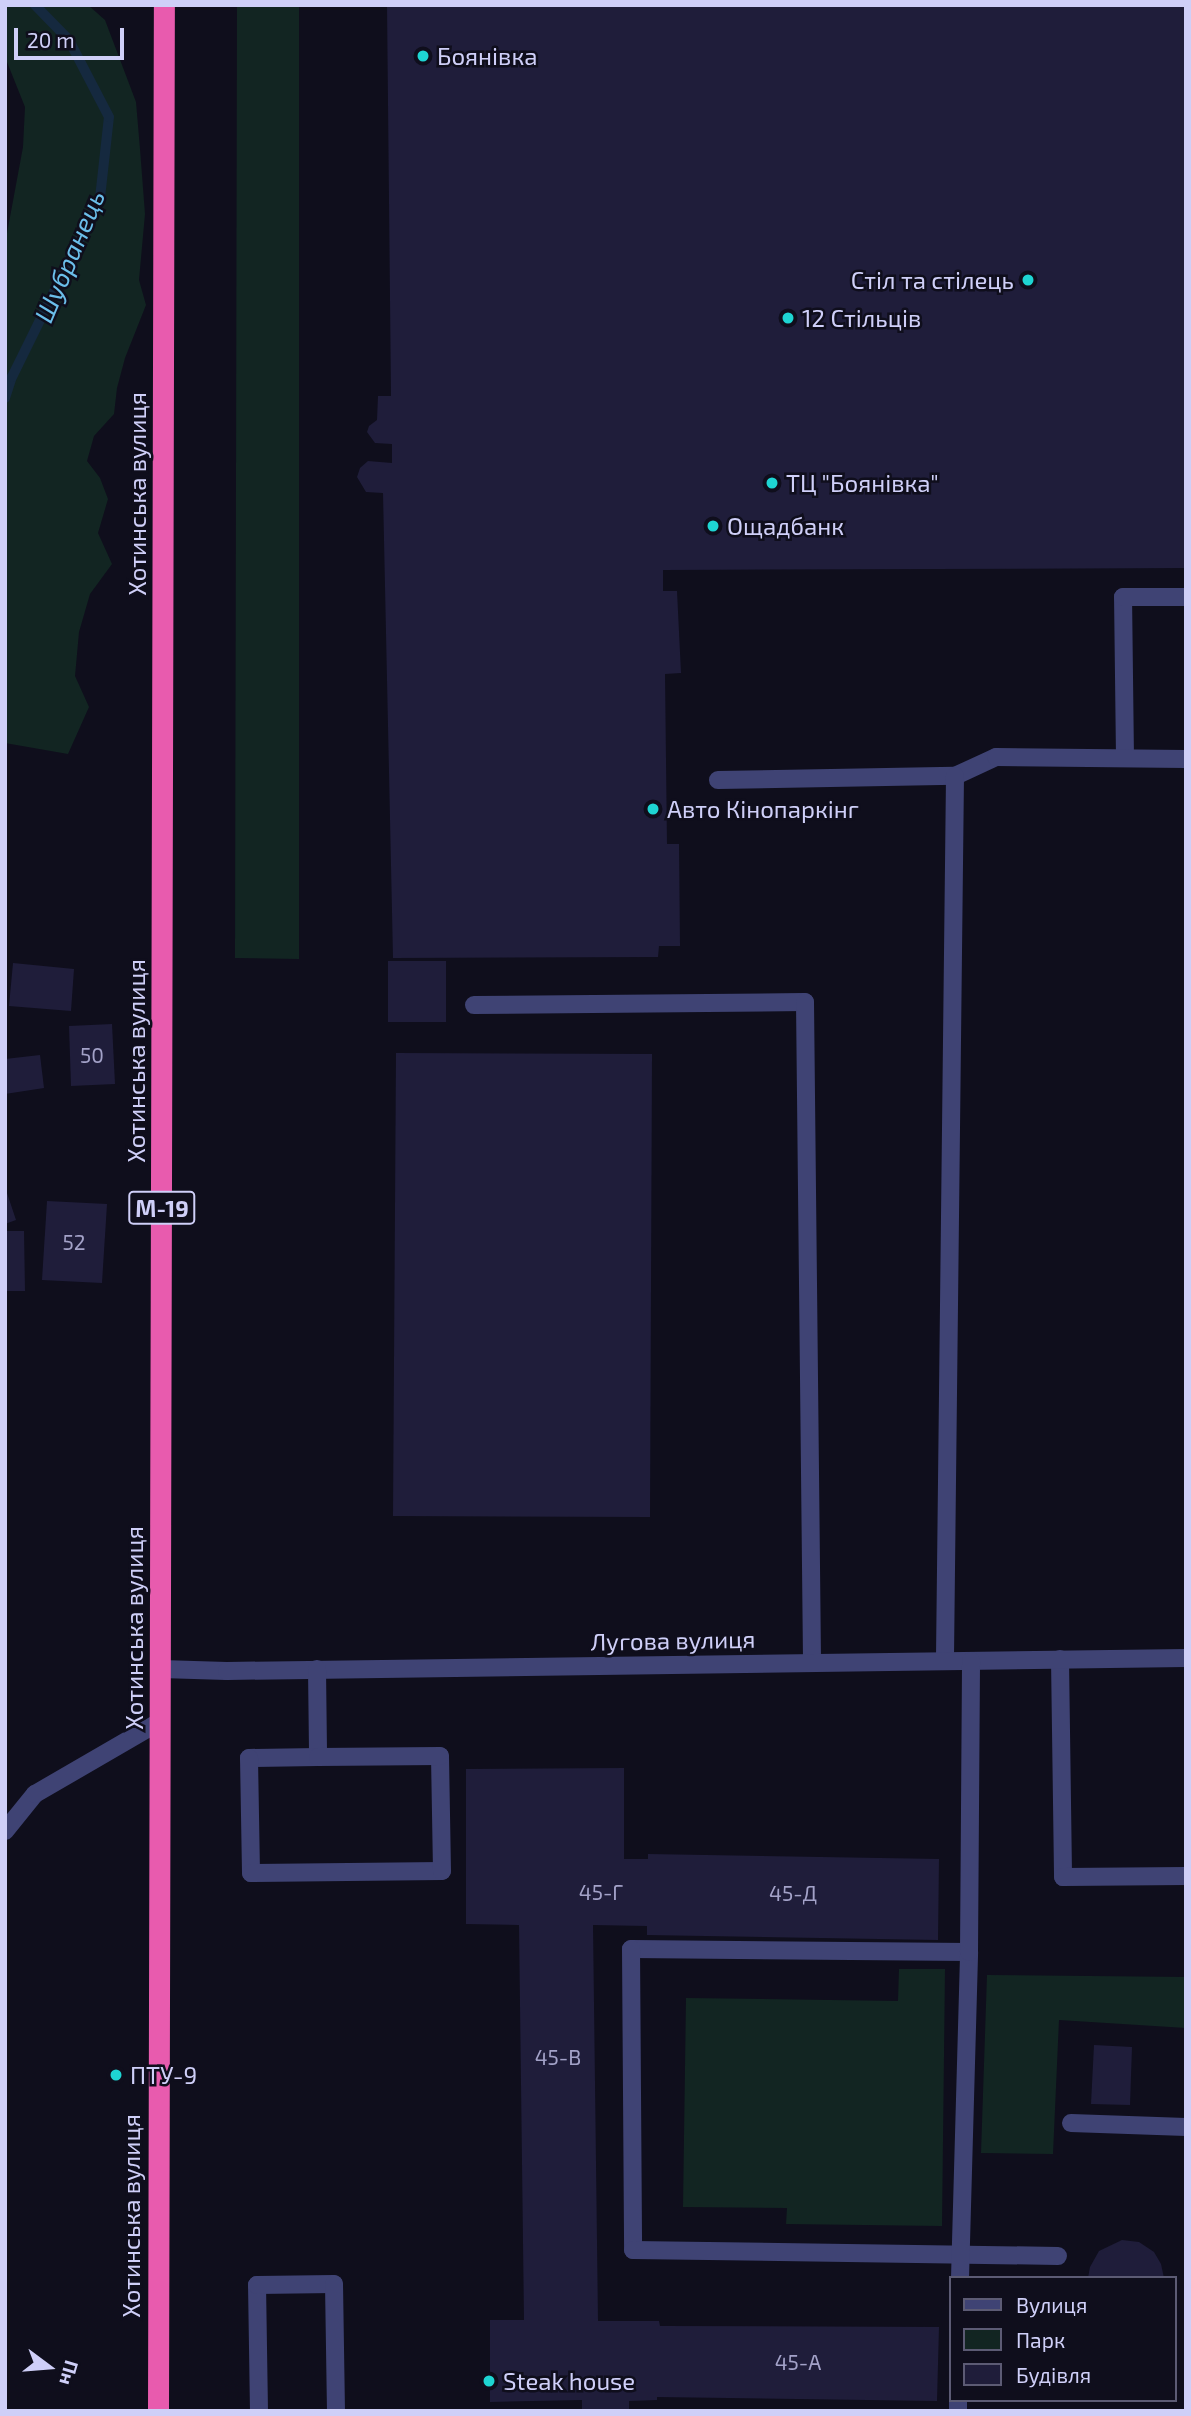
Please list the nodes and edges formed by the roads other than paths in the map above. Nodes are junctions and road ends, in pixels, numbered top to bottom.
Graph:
1 (164, 5) edge
2 (1186, 597) edge
3 (1125, 758) junction
4 (1186, 759) edge
5 (955, 776) junction
6 (718, 779) dead end
7 (474, 1005) dead end
8 (1186, 1658) edge
9 (1060, 1659) junction
10 (945, 1661) junction
11 (971, 1661) junction
12 (812, 1663) junction
13 (161, 1669) junction
14 (317, 1669) junction
15 (159, 1722) junction
16 (318, 1757) junction
17 (5, 1831) edge
18 (1186, 1876) edge
19 (969, 1952) junction
20 (1071, 2123) dead end
21 (1186, 2127) edge
22 (961, 2255) junction
23 (1058, 2256) dead end
24 (960, 2276) edge
25 (158, 2411) edge
26 (259, 2411) edge
27 (336, 2411) edge

1 - 13 highway, Хотинська вулиця / М-19
2 - 3 street
3 - 4 street
3 - 5 street
5 - 6 street
5 - 10 street
7 - 12 street
8 - 9 street, Лугова вулиця
9 - 11 street, Лугова вулиця
9 - 18 street
10 - 11 street, Лугова вулиця
10 - 12 street, Лугова вулиця
11 - 19 street
12 - 14 street, Лугова вулиця
13 - 14 street, Лугова вулиця
13 - 15 highway, Хотинська вулиця / М-19
14 - 16 street
15 - 17 street
15 - 25 highway, Хотинська вулиця / М-19
16 - 16 street
19 - 22 street
19 - 22 street
20 - 21 street
22 - 23 street
22 - 24 street
26 - 27 street

